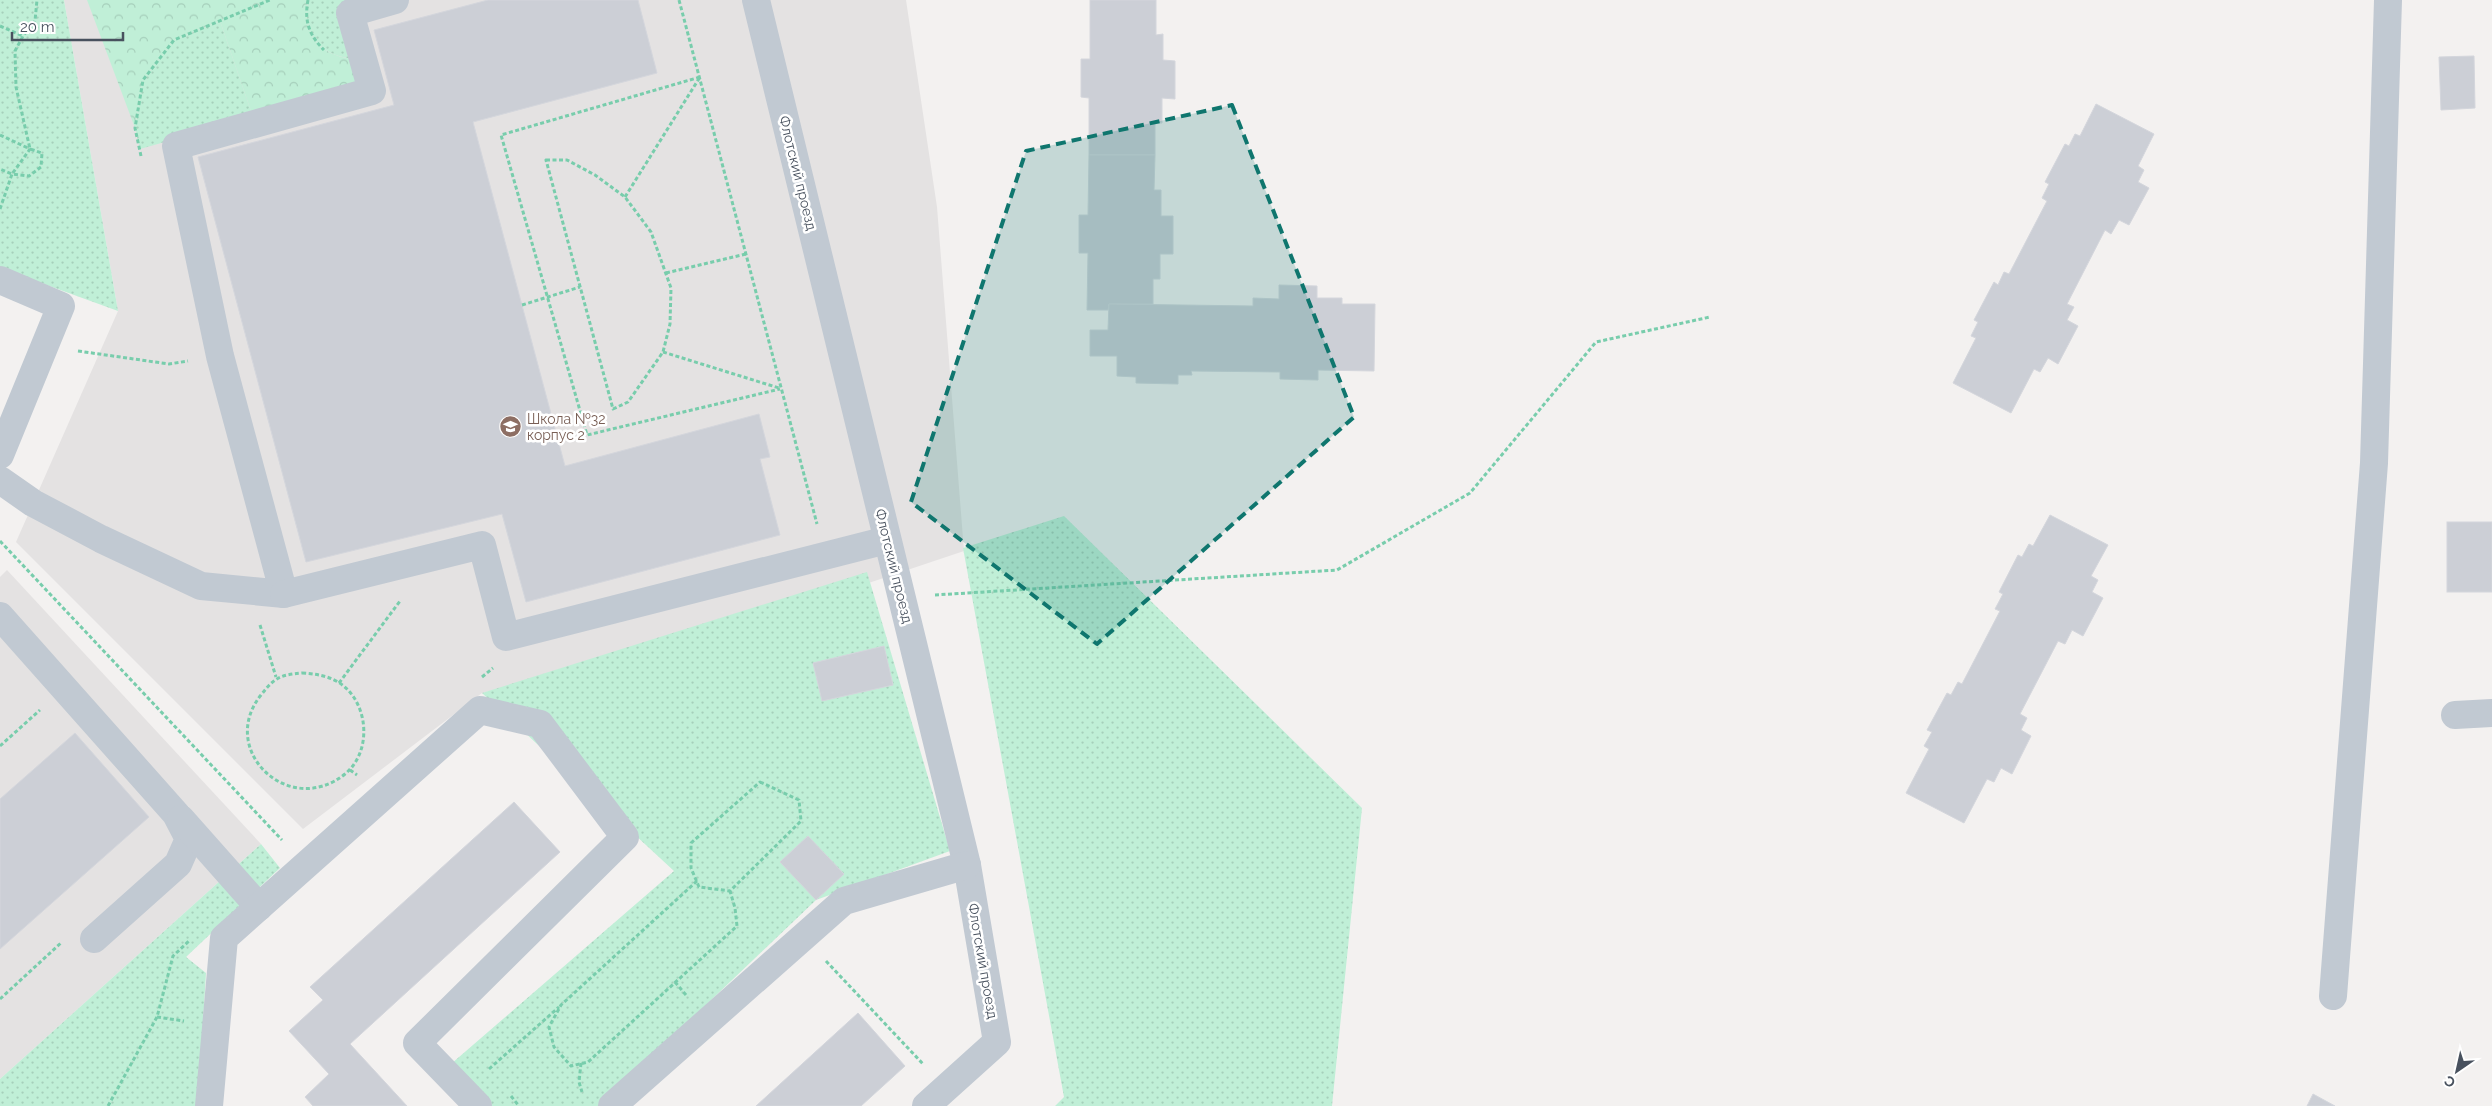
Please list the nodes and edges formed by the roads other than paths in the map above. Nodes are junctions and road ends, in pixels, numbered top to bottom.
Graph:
1 (395, 0) edge
2 (756, 0) edge
3 (2388, 0) edge
4 (0, 280) edge
5 (0, 455) edge
6 (0, 480) edge
7 (887, 540) junction
8 (284, 594) junction
9 (0, 616) edge
10 (2492, 713) edge
11 (2455, 714) dead end
12 (176, 814) junction
13 (967, 865) junction
14 (259, 907) junction
15 (94, 939) road end
16 (2333, 996) dead end
17 (936, 1097) edge
18 (209, 1106) edge
19 (478, 1106) edge
20 (612, 1106) edge

1 - 8 street
2 - 7 street, Флотский проезд
3 - 16 street
4 - 5 street
6 - 8 street
7 - 8 street
7 - 13 street, Флотский проезд
9 - 12 street
10 - 11 street
12 - 14 street
12 - 15 street
13 - 17 street, Флотский проезд
13 - 20 street
14 - 18 street
14 - 19 street

